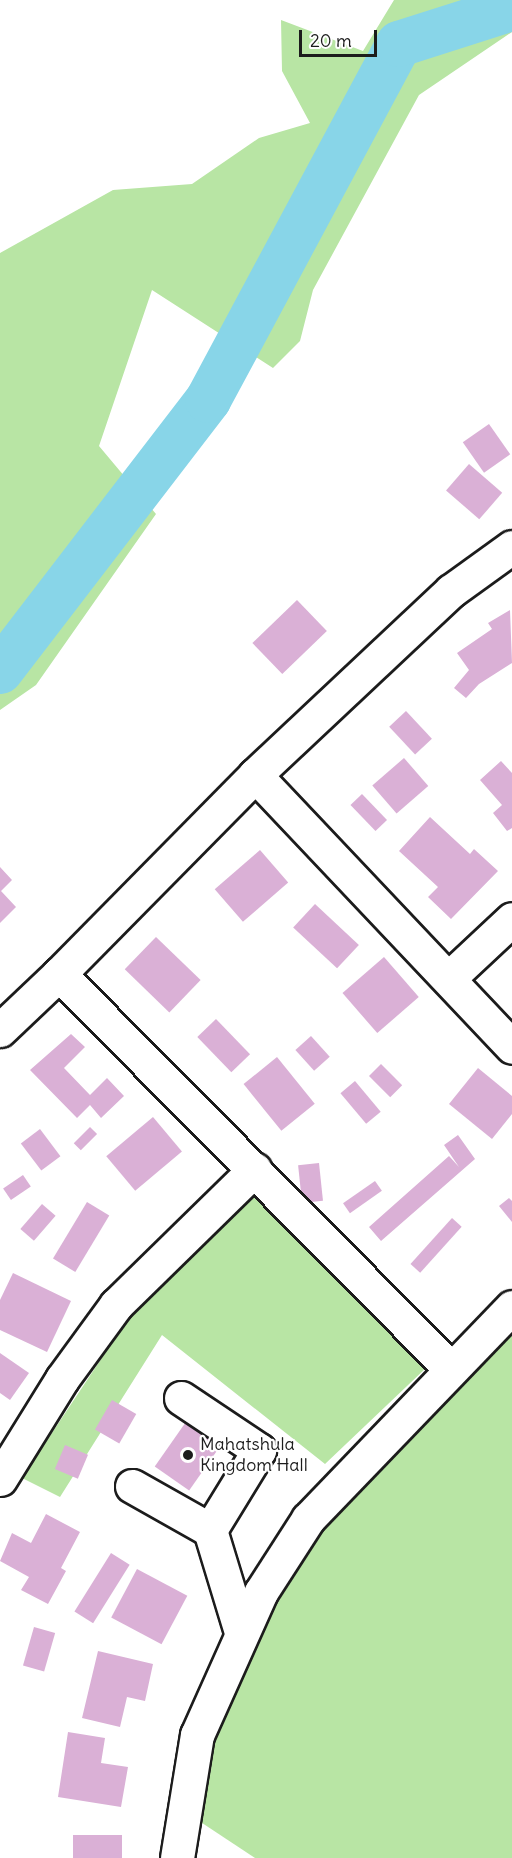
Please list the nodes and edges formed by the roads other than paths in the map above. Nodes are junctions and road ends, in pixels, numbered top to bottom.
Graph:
1 (512, 547) edge
2 (255, 775) junction
3 (512, 919) edge
4 (59, 974) junction
5 (449, 978) junction
6 (0, 1030) edge
7 (512, 1047) edge
8 (255, 1169) junction
9 (512, 1307) edge
10 (450, 1368) junction
11 (181, 1398) dead end
12 (0, 1479) edge
13 (132, 1486) dead end
14 (210, 1530) junction
15 (241, 1632) junction
16 (177, 1858) edge

1 - 2 street
2 - 4 street
2 - 5 street
3 - 5 street
4 - 6 street
4 - 8 street
5 - 7 street
8 - 10 street
8 - 12 street
9 - 10 street
10 - 15 street
11 - 14 street
13 - 14 street
14 - 15 street
15 - 16 street

